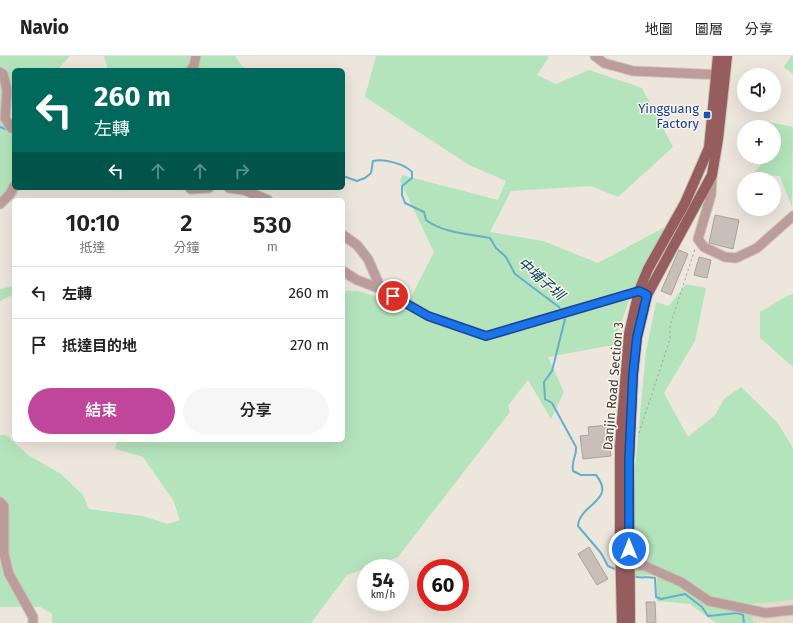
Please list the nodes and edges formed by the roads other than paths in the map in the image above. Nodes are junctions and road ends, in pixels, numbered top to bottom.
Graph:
1 (196, 56) edge
2 (595, 56) edge
3 (718, 56) edge
4 (726, 56) edge
5 (192, 68) edge
6 (0, 72) edge
7 (720, 74) junction
8 (12, 128) edge
9 (710, 148) junction
10 (712, 175) junction
11 (12, 190) edge
12 (244, 190) edge
13 (263, 198) edge
14 (0, 204) edge
15 (793, 216) edge
16 (345, 236) edge
17 (345, 272) edge
18 (381, 289) junction
19 (643, 293) junction
20 (0, 502) edge
21 (625, 571) junction
22 (793, 610) edge
23 (33, 623) edge
24 (622, 623) edge
25 (630, 623) edge

1 - 5 street
2 - 7 street
3 - 7 main road, Danjin Road Section 3
4 - 7 main road, Danjin Road Section 3
6 - 8 street
7 - 9 main road, Danjin Road Section 3
7 - 10 main road, Danjin Road Section 3
9 - 10 street
9 - 19 main road, Danjin Road Section 3
10 - 15 street
10 - 19 main road, Danjin Road Section 3
11 - 14 street
12 - 13 street
16 - 18 street
17 - 18 street
18 - 19 street
19 - 21 main road, Danjin Road Section 3
20 - 23 street
21 - 22 street
21 - 24 main road, Danjin Road Section 3
21 - 25 main road, Danjin Road Section 3

